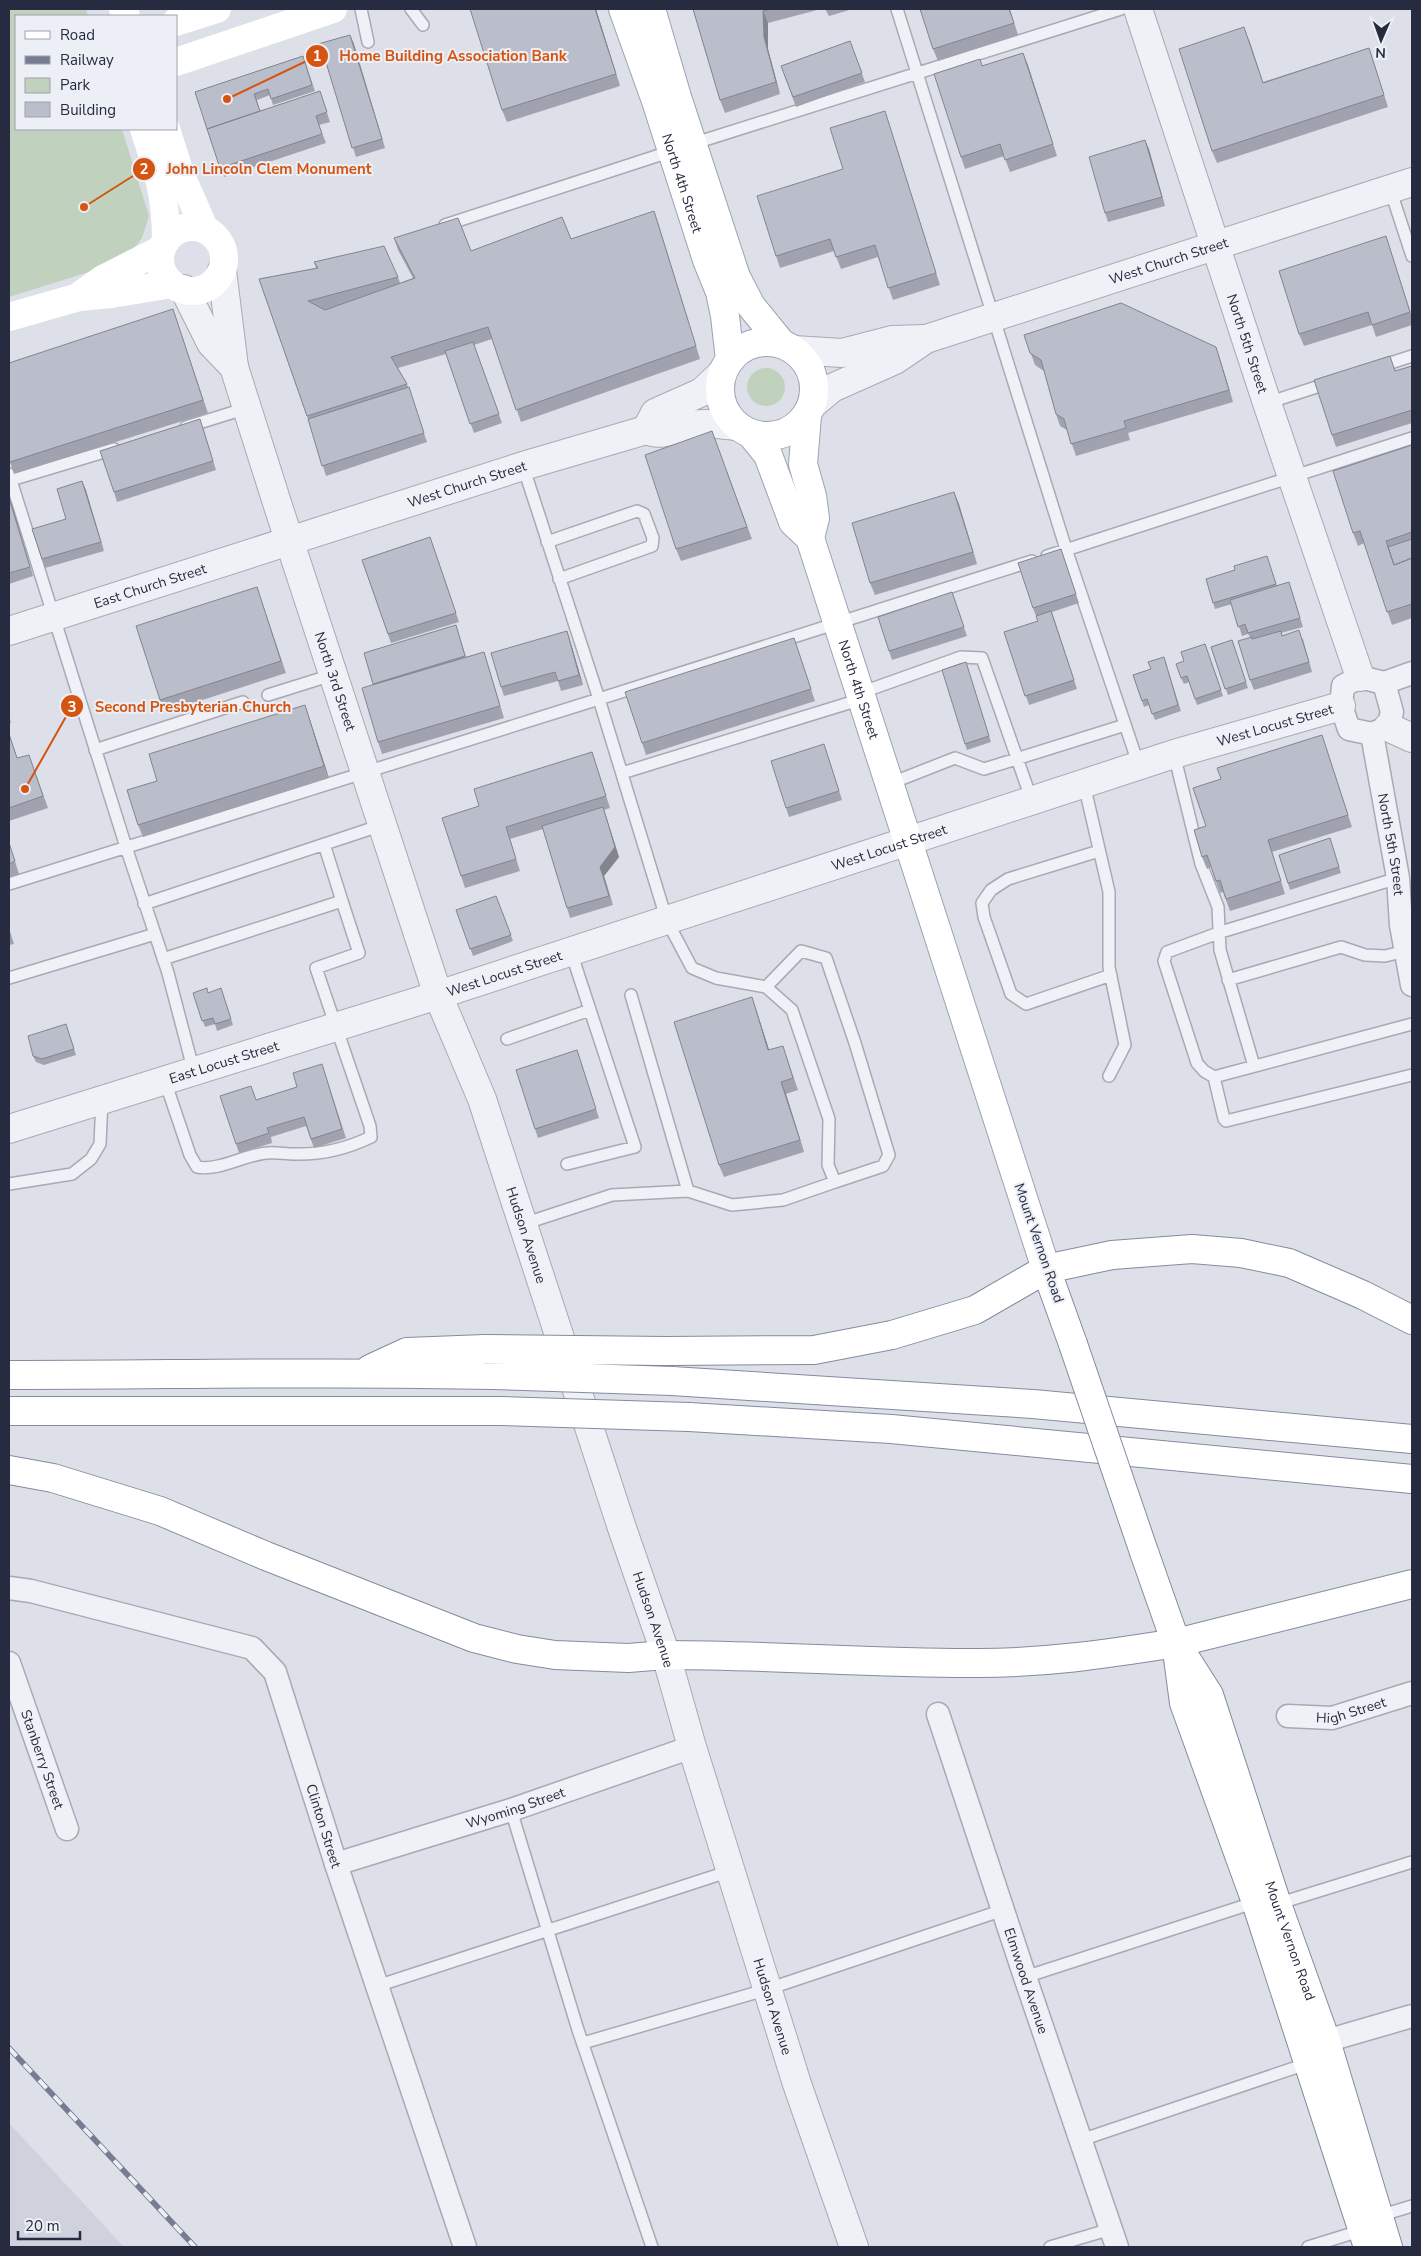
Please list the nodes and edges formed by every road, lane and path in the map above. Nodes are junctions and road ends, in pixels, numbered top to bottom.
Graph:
1 (217, 9) edge
2 (333, 9) edge
3 (361, 9) edge
4 (411, 9) edge
5 (623, 9) edge
6 (651, 9) edge
7 (897, 9) edge
8 (1121, 9) edge
9 (1138, 9) edge
10 (178, 21) edge
11 (423, 25) dead end
12 (368, 42) dead end
13 (178, 61) edge
14 (918, 74) junction
15 (144, 130) edge
16 (166, 130) edge
17 (682, 148) junction
18 (1401, 185) edge
19 (205, 230) junction
20 (430, 230) edge
21 (164, 245) junction
22 (1217, 246) junction
23 (1412, 256) edge
24 (222, 270) junction
25 (178, 286) junction
26 (79, 297) junction
27 (994, 316) junction
28 (9, 317) edge
29 (926, 339) junction
30 (788, 347) junction
31 (1412, 356) edge
32 (726, 366) junction
33 (234, 367) junction
34 (1367, 371) edge
35 (1339, 380) edge
36 (1267, 403) junction
37 (247, 408) junction
38 (810, 410) junction
39 (176, 430) edge
40 (646, 430) junction
41 (744, 430) junction
42 (1412, 438) edge
43 (130, 444) edge
44 (523, 466) junction
45 (1292, 476) junction
46 (10, 477) edge
47 (810, 538) junction
48 (290, 542) junction
49 (547, 542) junction
50 (1066, 549) junction
51 (559, 579) junction
52 (54, 617) junction
53 (837, 624) junction
54 (9, 631) edge
55 (1412, 673) edge
56 (332, 675) junction
57 (1372, 680) junction
58 (268, 695) dead end
59 (861, 696) junction
60 (599, 699) junction
61 (243, 702) dead end
62 (1341, 706) junction
63 (1125, 725) junction
64 (1391, 733) edge
65 (95, 750) junction
66 (1174, 754) junction
67 (1017, 759) junction
68 (1139, 766) junction
69 (364, 771) junction
70 (622, 773) junction
71 (889, 784) junction
72 (1084, 784) junction
73 (1032, 801) junction
74 (382, 825) junction
75 (908, 842) junction
76 (324, 844) junction
77 (126, 847) junction
78 (1099, 851) junction
79 (1398, 878) junction
80 (9, 884) edge
81 (342, 901) junction
82 (144, 904) junction
83 (667, 921) junction
84 (1406, 924) edge
85 (1221, 932) junction
86 (155, 934) junction
87 (1406, 951) junction
88 (571, 952) junction
89 (163, 959) junction
90 (1111, 975) junction
91 (9, 978) edge
92 (1228, 980) junction
93 (1412, 984) edge
94 (766, 987) junction
95 (438, 995) junction
96 (631, 995) dead end
97 (590, 1010) junction
98 (1412, 1024) edge
99 (336, 1027) junction
100 (507, 1039) dead end
101 (1254, 1066) junction
102 (194, 1072) junction
103 (1412, 1075) edge
104 (1110, 1076) dead end
105 (1214, 1077) junction
106 (165, 1081) junction
107 (102, 1100) junction
108 (9, 1129) edge
109 (567, 1164) dead end
110 (835, 1182) junction
111 (9, 1184) edge
112 (688, 1191) junction
113 (523, 1224) junction
114 (1046, 1269) junction
115 (1412, 1320) edge
116 (364, 1372) junction
117 (9, 1375) edge
118 (9, 1410) edge
119 (1412, 1439) edge
120 (9, 1470) edge
121 (1412, 1479) edge
122 (1412, 1584) edge
123 (9, 1588) edge
124 (1176, 1643) junction
125 (666, 1655) junction
126 (9, 1663) edge
127 (1412, 1693) edge
128 (938, 1714) dead end
129 (1288, 1716) dead end
130 (692, 1747) junction
131 (512, 1810) junction
132 (67, 1830) dead end
133 (1412, 1862) edge
134 (336, 1864) junction
135 (730, 1870) junction
136 (1267, 1903) junction
137 (1003, 1910) junction
138 (548, 1930) junction
139 (1025, 1977) junction
140 (377, 1986) junction
141 (768, 1989) junction
142 (1412, 2016) edge
143 (1326, 2041) junction
144 (583, 2043) junction
145 (1309, 2062) junction
146 (1081, 2140) junction
147 (1412, 2206) edge
148 (1370, 2231) edge
149 (1114, 2238) edge
150 (465, 2247) edge
151 (652, 2247) edge
152 (854, 2247) edge
153 (1050, 2247) edge
154 (1308, 2247) edge
155 (1388, 2247) edge

1 - 10 main road
2 - 13 main road
3 - 12 lane
4 - 11 lane
5 - 17 main road, North 4th Street
6 - 17 main road, North 4th Street
7 - 14 lane
8 - 14 lane
9 - 22 street, North 5th Street
14 - 17 lane
14 - 27 lane
15 - 21 main road
16 - 19 main road
17 - 20 lane
17 - 30 main road, North 4th Street
17 - 32 main road, North 4th Street
18 - 22 street, West Church Street
18 - 23 lane
19 - 21 main road
19 - 24 main road
21 - 25 main road
21 - 26 main road
22 - 27 street, West Church Street
22 - 36 street, North 5th Street
24 - 25 main road
24 - 33 street, North 3rd Street
25 - 26 main road
25 - 33 street, North 3rd Street
26 - 28 main road
27 - 29 street, West Church Street
27 - 50 lane
29 - 30 street, West Church Street
29 - 38 street, West Church Street
30 - 32 main road
30 - 38 main road
31 - 34 lane
32 - 40 street
32 - 41 main road
33 - 37 street, North 3rd Street
35 - 36 lane
36 - 45 street, North 5th Street
37 - 39 lane
37 - 48 street, North 3rd Street
38 - 41 main road
38 - 47 main road, North 4th Street
40 - 41 street, West Church Street
40 - 44 street, West Church Street
41 - 47 main road, North 4th Street
42 - 45 lane
43 - 46 lane
44 - 48 street, West Church Street
44 - 49 lane
45 - 50 lane
45 - 57 street, North 5th Street
46 - 52 lane
47 - 53 main road, North 4th Street
48 - 52 street, East Church Street
48 - 56 street, North 3rd Street
49 - 51 lane
49 - 51 lane
50 - 53 lane
50 - 63 lane
51 - 60 lane
52 - 54 street, East Church Street
52 - 65 lane
53 - 59 main road, North 4th Street
53 - 60 lane
55 - 57 street
56 - 58 lane
56 - 69 street, North 3rd Street
57 - 62 street
57 - 64 street, North 5th Street
59 - 67 lane
59 - 70 lane
59 - 71 main road, North 4th Street
60 - 69 lane
60 - 70 lane
61 - 65 lane
62 - 64 street
62 - 66 street, West Locust Street
63 - 67 lane
63 - 68 lane
64 - 79 street, North 5th Street
65 - 77 lane
66 - 68 street, West Locust Street
66 - 85 lane
67 - 71 lane
67 - 73 lane
68 - 72 street, West Locust Street
69 - 74 street, North 3rd Street
69 - 77 lane
70 - 83 lane
71 - 75 main road, North 4th Street
72 - 73 street, West Locust Street
72 - 78 lane
73 - 75 street, West Locust Street
74 - 76 lane
74 - 95 street, North 3rd Street
75 - 83 street, West Locust Street
75 - 114 main road, Mount Vernon Road
76 - 81 lane
76 - 82 lane
77 - 80 lane
77 - 82 lane
78 - 90 lane
78 - 90 lane
79 - 84 street, North 5th Street
79 - 85 lane
81 - 89 lane
81 - 99 lane
82 - 86 lane
83 - 88 street, West Locust Street
83 - 94 lane
84 - 87 street, North 5th Street
85 - 92 lane
85 - 105 lane
86 - 89 lane
86 - 91 lane
87 - 92 lane
87 - 93 street, North 5th Street
88 - 95 street, West Locust Street
88 - 97 lane
89 - 102 lane
90 - 104 lane
92 - 101 lane
94 - 110 lane
94 - 110 lane
95 - 99 street, East Locust Street
95 - 113 street, Hudson Avenue
96 - 112 lane
97 - 100 lane
97 - 109 lane
98 - 101 lane
99 - 102 street, East Locust Street
99 - 106 lane
101 - 105 lane
102 - 106 street, East Locust Street
103 - 105 lane
106 - 107 street, East Locust Street
107 - 108 street, East Locust Street
107 - 111 lane
110 - 112 lane
112 - 113 lane
113 - 125 street, Hudson Avenue
114 - 115 main road
114 - 116 main road, bridge
114 - 124 main road, Mount Vernon Road, bridge
116 - 117 main road
116 - 119 main road, bridge
118 - 121 main road, bridge
120 - 125 main road
122 - 124 main road
123 - 134 street, Clinton Street
124 - 125 main road
124 - 136 main road, Mount Vernon Road
125 - 130 street, Hudson Avenue
126 - 132 street, Stanberry Street
127 - 129 street, High Street
128 - 137 street, Elmwood Avenue
130 - 131 street, Wyoming Street
130 - 135 street, Hudson Avenue
131 - 134 street, Wyoming Street
131 - 138 lane
133 - 136 lane
134 - 140 street, Clinton Street
135 - 138 lane
135 - 141 street, Hudson Avenue
136 - 139 lane
136 - 143 main road, Mount Vernon Road
136 - 145 main road, Mount Vernon Road
137 - 139 street, Elmwood Avenue
137 - 141 lane
138 - 140 lane
138 - 144 lane
139 - 146 street, Elmwood Avenue
140 - 150 street, Clinton Street
141 - 144 lane
141 - 152 street, Hudson Avenue
142 - 143 street
143 - 148 main road, Mount Vernon Road
144 - 151 lane
145 - 146 lane
145 - 148 main road, Mount Vernon Road
146 - 149 street, Elmwood Avenue
147 - 148 lane
148 - 154 lane
148 - 155 main road, Mount Vernon Road
149 - 153 lane

